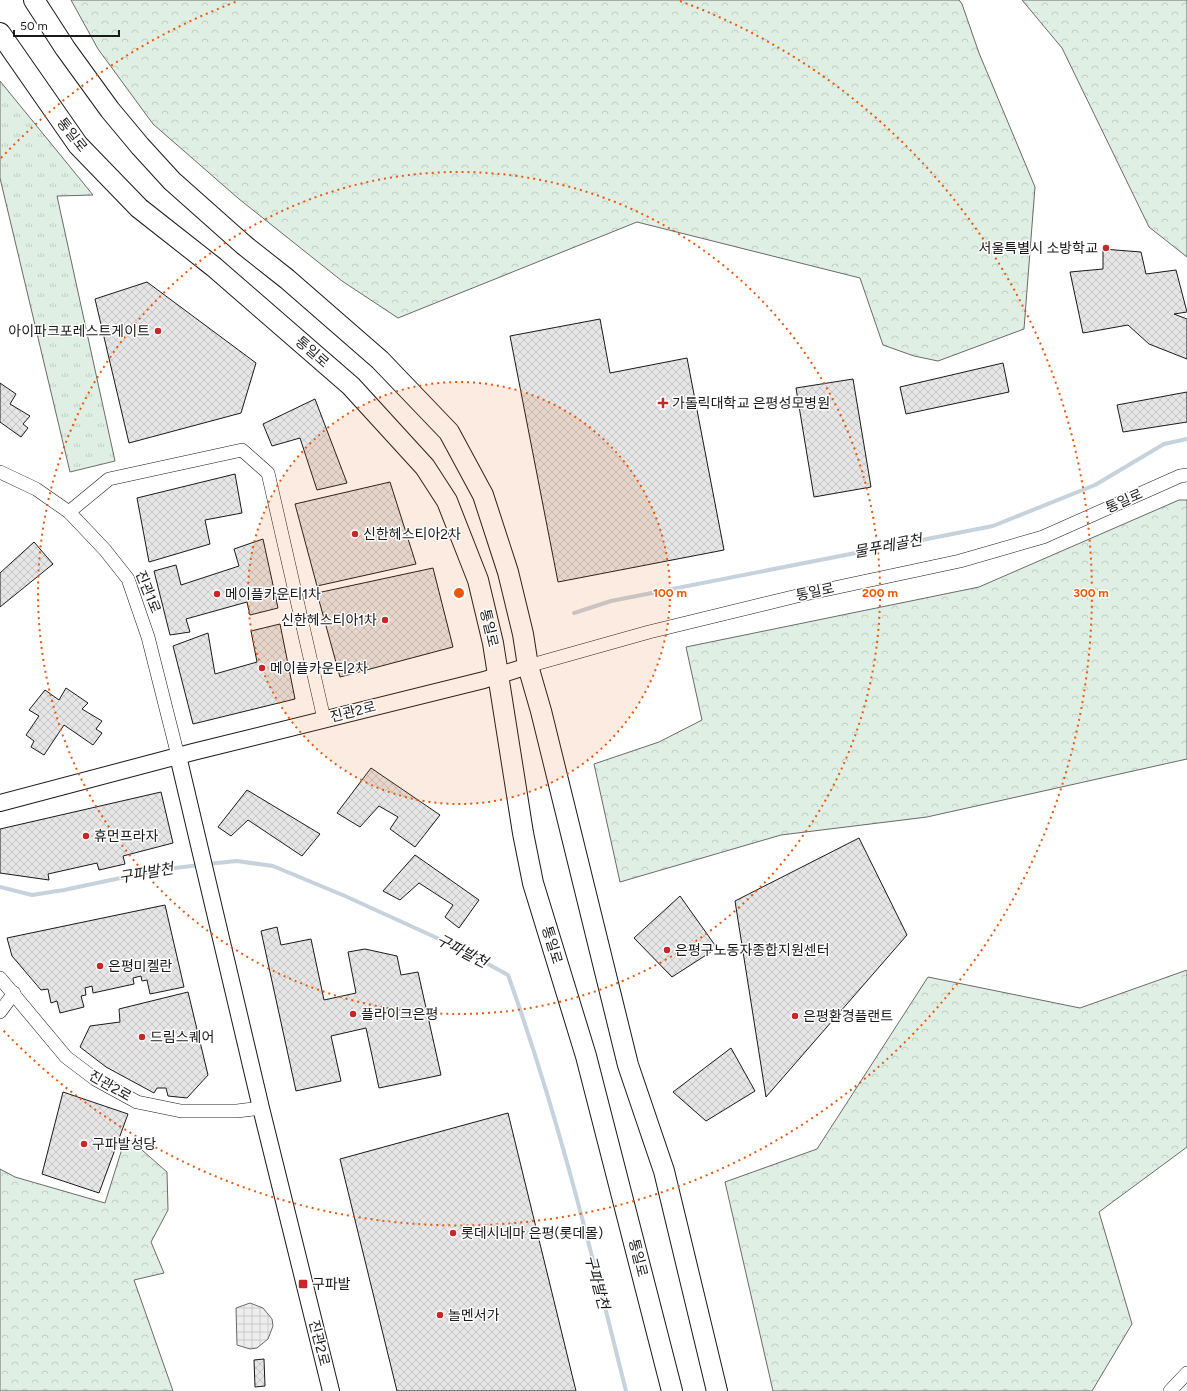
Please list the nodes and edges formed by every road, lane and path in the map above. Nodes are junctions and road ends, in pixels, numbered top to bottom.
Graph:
1 (34, 0) edge
2 (0, 33) edge
3 (0, 472) edge
4 (1187, 475) edge
5 (69, 512) junction
6 (528, 666) junction
7 (498, 675) junction
8 (324, 719) junction
9 (178, 756) junction
10 (0, 803) edge
11 (0, 978) edge
12 (14, 993) junction
13 (0, 1012) edge
14 (261, 1108) junction
15 (1187, 1373) edge
16 (331, 1391) edge
17 (672, 1391) edge
18 (717, 1391) edge
19 (1170, 1391) edge

1 - 6 main road
2 - 7 main road, 통일로
3 - 5 street, 진관1로
4 - 6 street, 통일로
5 - 8 street
5 - 9 street, 진관1로
6 - 7 street, 진관2로
6 - 18 main road
7 - 8 street, 진관2로
7 - 17 main road, 통일로
8 - 9 street, 진관2로
9 - 10 street, 진관2로
9 - 14 street, 진관2로
11 - 12 street, 진관2로
12 - 13 street
12 - 14 street, 진관2로
14 - 16 street, 진관2로
15 - 19 street

